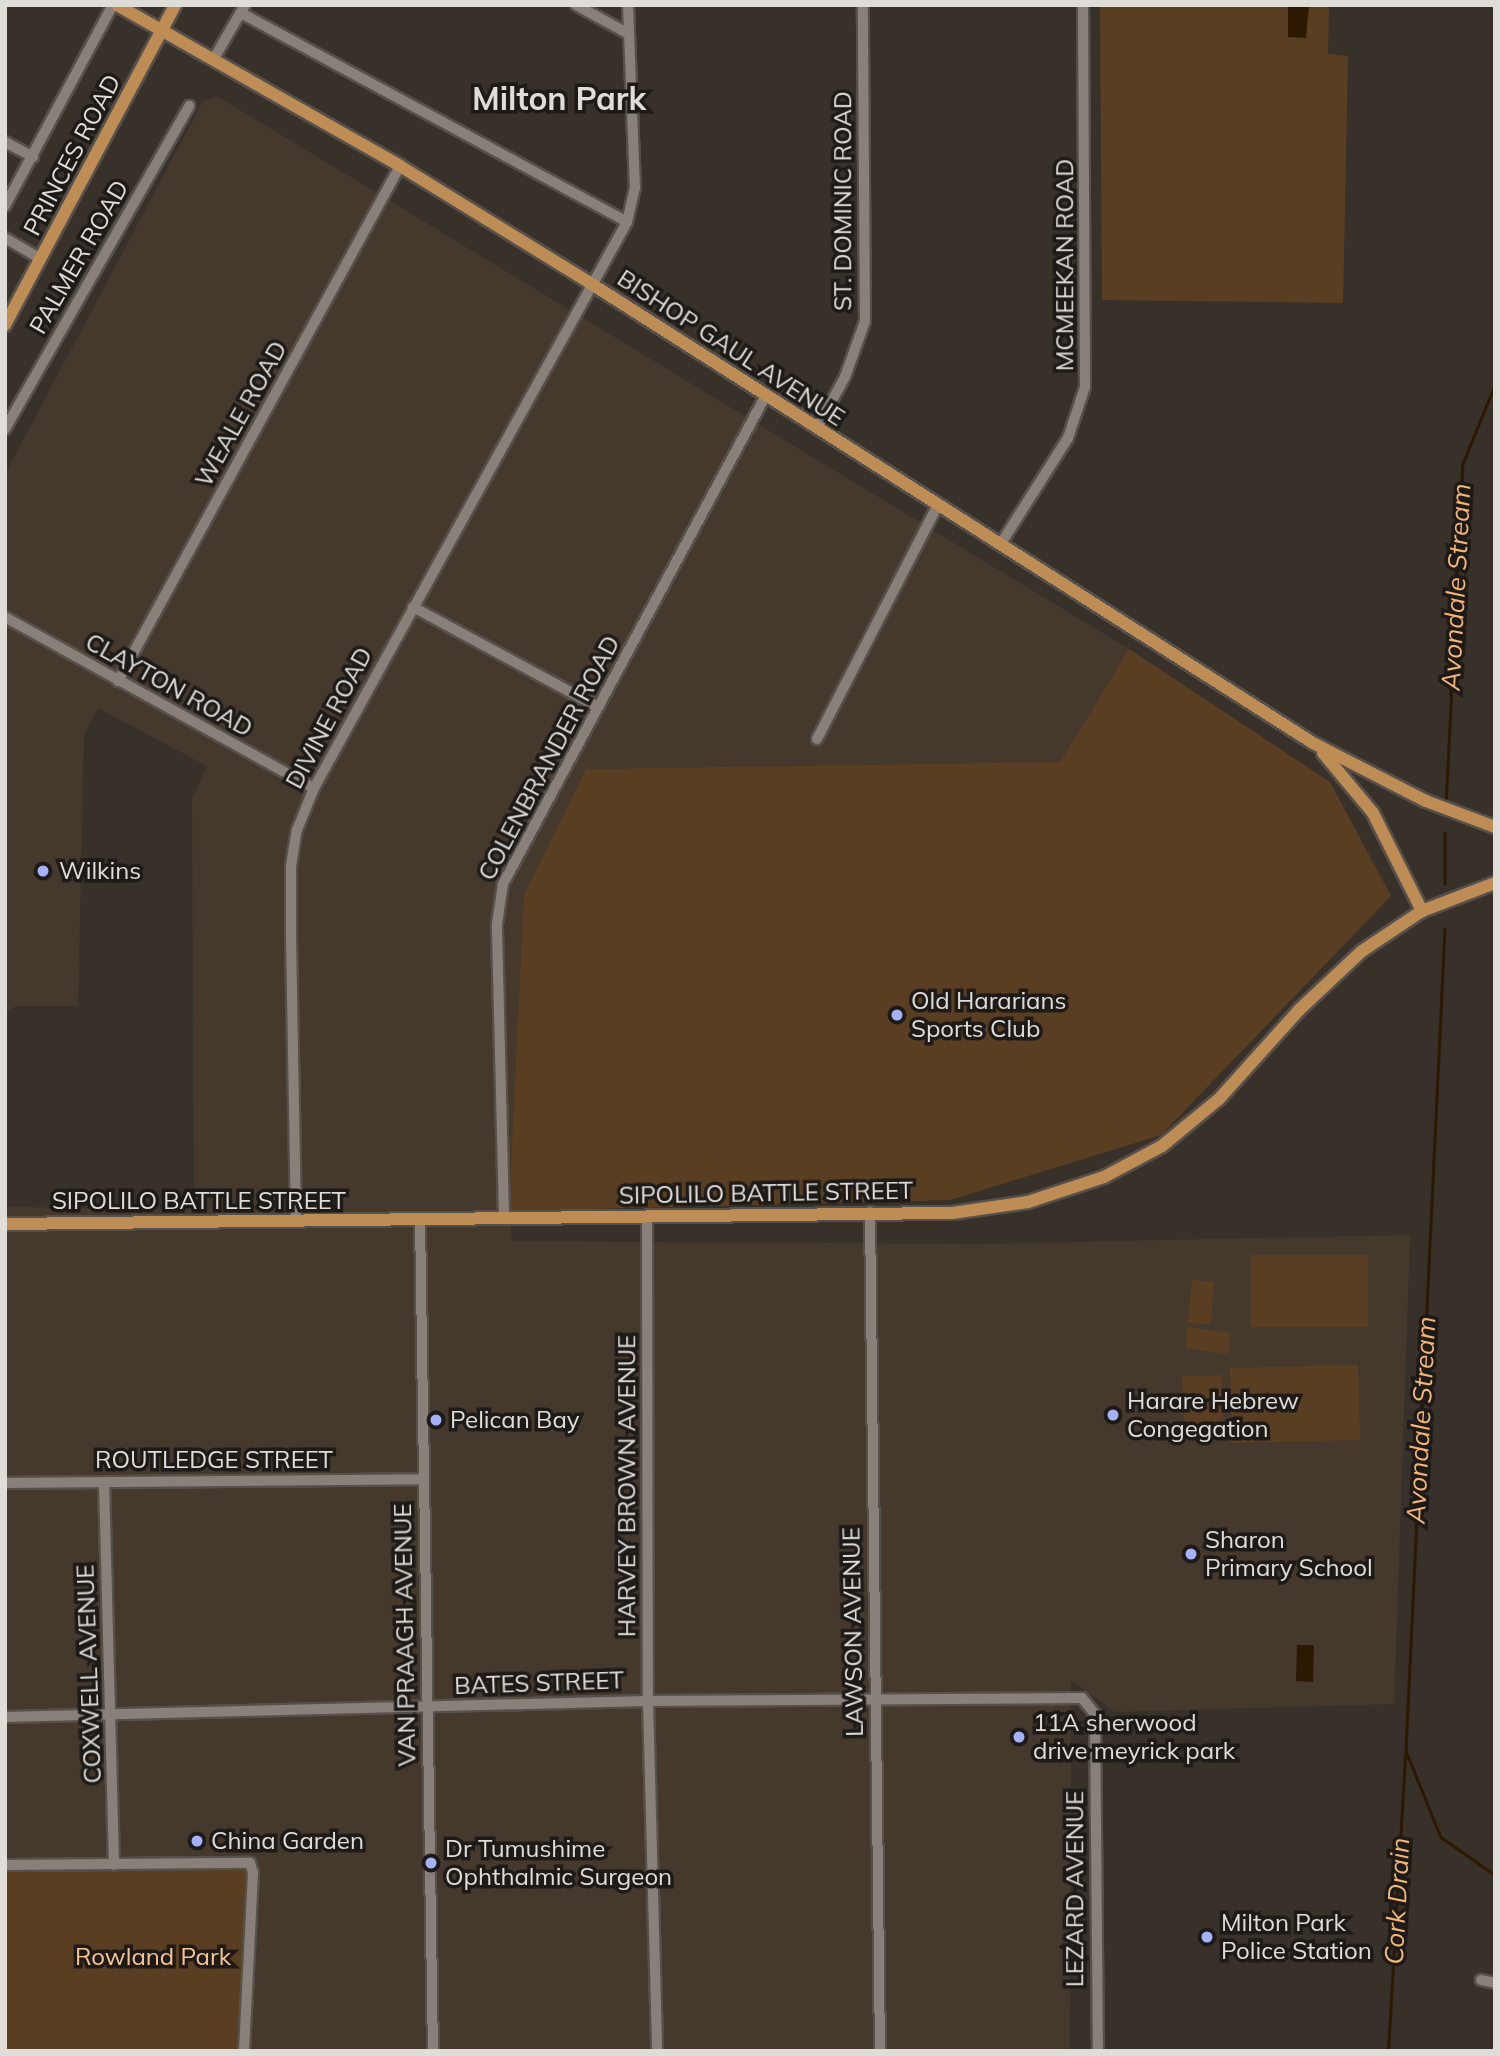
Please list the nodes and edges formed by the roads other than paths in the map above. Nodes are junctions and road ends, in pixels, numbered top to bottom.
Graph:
1 (115, 5) edge
2 (175, 5) edge
3 (576, 5) edge
4 (628, 5) edge
5 (863, 5) edge
6 (1083, 5) edge
7 (243, 9) edge
8 (161, 30) junction
9 (629, 34) junction
10 (213, 60) junction
11 (189, 106) dead end
12 (5, 142) edge
13 (33, 157) junction
14 (400, 166) junction
15 (5, 206) edge
16 (626, 222) junction
17 (5, 238) edge
18 (41, 259) junction
19 (590, 283) junction
20 (5, 325) edge
21 (766, 395) junction
22 (817, 428) junction
23 (5, 429) edge
24 (938, 505) junction
25 (1000, 545) junction
26 (413, 607) junction
27 (5, 617) edge
28 (118, 681) junction
29 (598, 707) junction
30 (817, 738) dead end
31 (1313, 743) junction
32 (314, 788) junction
33 (1495, 827) edge
34 (1495, 883) edge
35 (1422, 911) junction
36 (870, 1212) junction
37 (504, 1216) junction
38 (647, 1216) junction
39 (420, 1218) junction
40 (296, 1222) junction
41 (5, 1224) edge
42 (424, 1479) junction
43 (104, 1482) junction
44 (5, 1483) edge
45 (1074, 1696) joint
46 (875, 1698) junction
47 (648, 1701) junction
48 (428, 1708) junction
49 (113, 1716) junction
50 (5, 1717) edge
51 (114, 1864) junction
52 (5, 1865) edge
53 (1481, 1980) dead end
54 (1495, 1983) edge
55 (244, 2051) edge
56 (433, 2051) edge
57 (657, 2051) edge
58 (880, 2051) edge
59 (1098, 2051) edge

1 - 8 main road, BISHOP GAUL AVENUE
1 - 13 street
2 - 8 main road, PRINCES ROAD
3 - 9 street
4 - 9 street, DIVINE ROAD
5 - 22 street, ST. DOMINIC ROAD
6 - 25 street, MCMEEKAN ROAD
7 - 10 street
7 - 16 street
8 - 10 main road, BISHOP GAUL AVENUE
8 - 18 main road, PRINCES ROAD
9 - 16 street, DIVINE ROAD
10 - 14 main road, BISHOP GAUL AVENUE
11 - 23 street, PALMER ROAD
12 - 13 street
13 - 15 street
14 - 19 main road, BISHOP GAUL AVENUE
14 - 28 street, WEALE ROAD
16 - 19 street, DIVINE ROAD
17 - 18 street
18 - 20 main road, PRINCES ROAD
19 - 21 main road, BISHOP GAUL AVENUE
19 - 26 street, DIVINE ROAD
21 - 22 main road, BISHOP GAUL AVENUE
21 - 29 street, COLENBRANDER ROAD
22 - 24 main road, BISHOP GAUL AVENUE
24 - 25 main road, BISHOP GAUL AVENUE
24 - 30 street
25 - 31 main road, BISHOP GAUL AVENUE
26 - 29 street
26 - 32 street, DIVINE ROAD
27 - 28 street, CLAYTON ROAD
28 - 32 street, CLAYTON ROAD
29 - 37 street, COLENBRANDER ROAD
31 - 33 main road
31 - 35 main road
32 - 40 street, DIVINE ROAD
34 - 35 main road
35 - 36 main road, SIPOLILO BATTLE STREET
36 - 38 main road, SIPOLILO BATTLE STREET
36 - 46 street, LAWSON AVENUE
37 - 38 main road, SIPOLILO BATTLE STREET
37 - 39 main road, SIPOLILO BATTLE STREET
38 - 47 street, HARVEY BROWN AVENUE
39 - 40 main road, SIPOLILO BATTLE STREET
39 - 42 street, VAN PRAAGH AVENUE
40 - 41 main road, SIPOLILO BATTLE STREET
42 - 43 street, ROUTLEDGE STREET
42 - 48 street, VAN PRAAGH AVENUE
43 - 44 street, ROUTLEDGE STREET
43 - 49 street, COXWELL AVENUE
45 - 46 street, BATES STREET
45 - 59 street, LEZARD AVENUE
46 - 47 street, BATES STREET
46 - 58 street, LAWSON AVENUE
47 - 48 street, BATES STREET
47 - 57 street, HARVEY BROWN AVENUE
48 - 49 street, BATES STREET
48 - 56 street, VAN PRAAGH AVENUE
49 - 50 street, BATES STREET
49 - 51 street, COXWELL AVENUE
51 - 52 street
51 - 55 street
53 - 54 street

